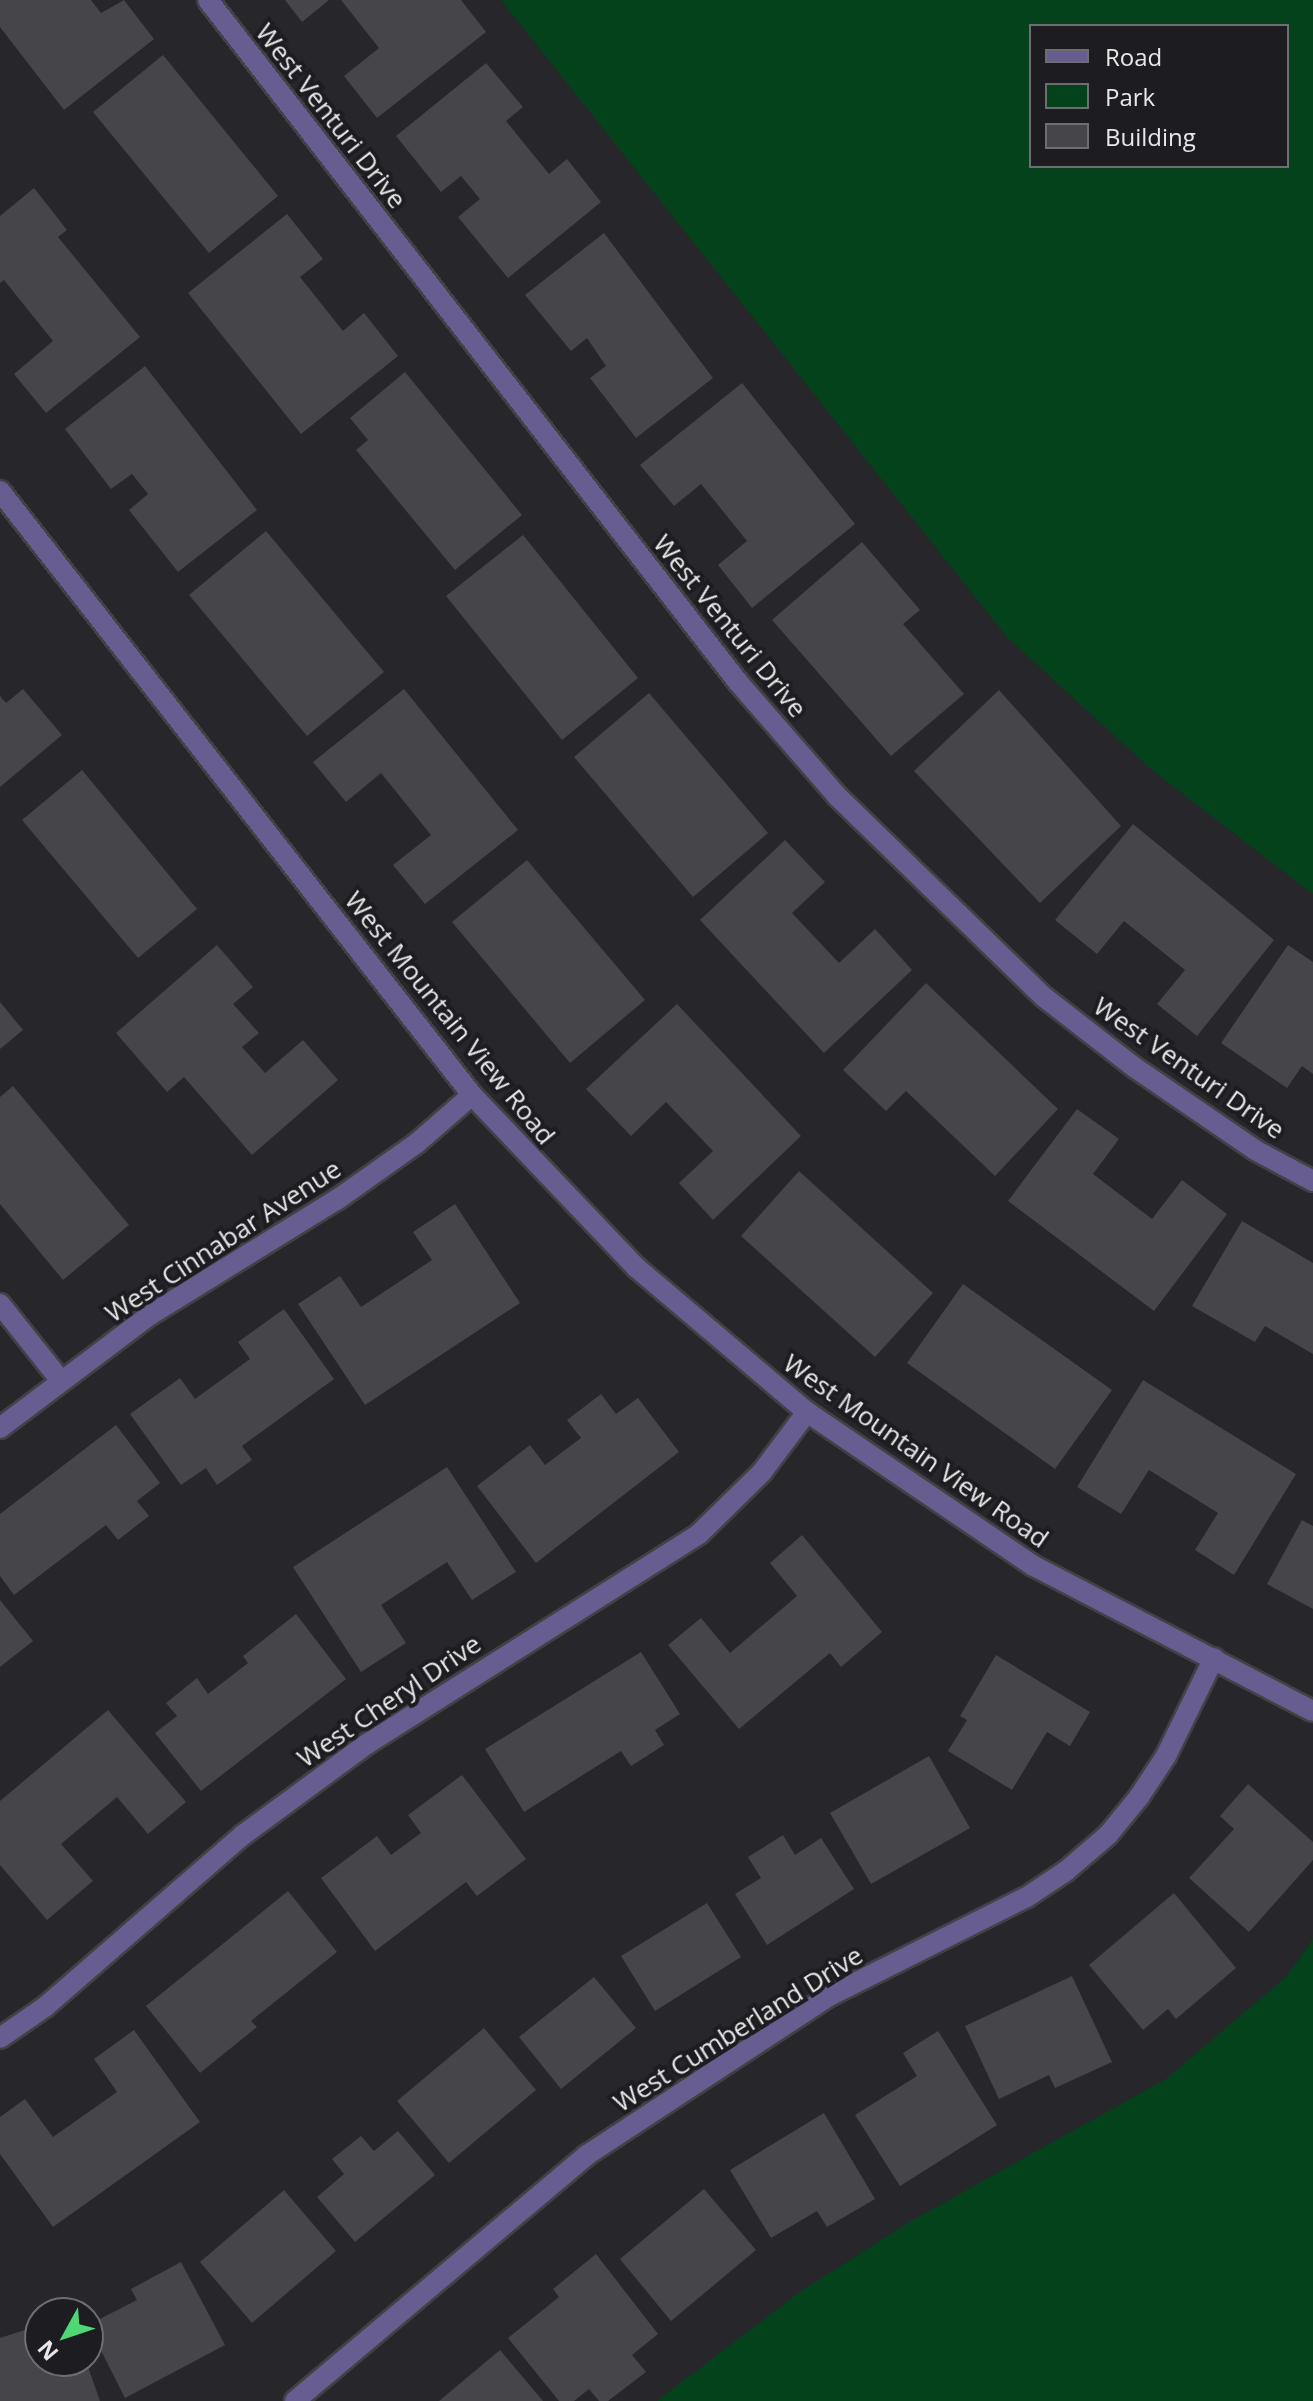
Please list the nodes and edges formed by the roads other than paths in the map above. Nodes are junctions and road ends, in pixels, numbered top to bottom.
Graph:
1 (208, 0) edge
2 (0, 491) edge
3 (472, 1095) junction
4 (1313, 1181) edge
5 (0, 1304) edge
6 (61, 1381) junction
7 (807, 1412) junction
8 (0, 1428) edge
9 (1214, 1658) junction
10 (1313, 1711) edge
11 (0, 2038) edge
12 (295, 2401) edge

1 - 4 street, West Venturi Drive
2 - 3 street, West Mountain View Road
3 - 6 street, West Cinnabar Avenue
3 - 7 street, West Mountain View Road
5 - 6 street
6 - 8 street, West Cinnabar Avenue
7 - 9 street, West Mountain View Road
7 - 11 street, West Cheryl Drive
9 - 10 street, West Mountain View Road
9 - 12 street, West Cumberland Drive

